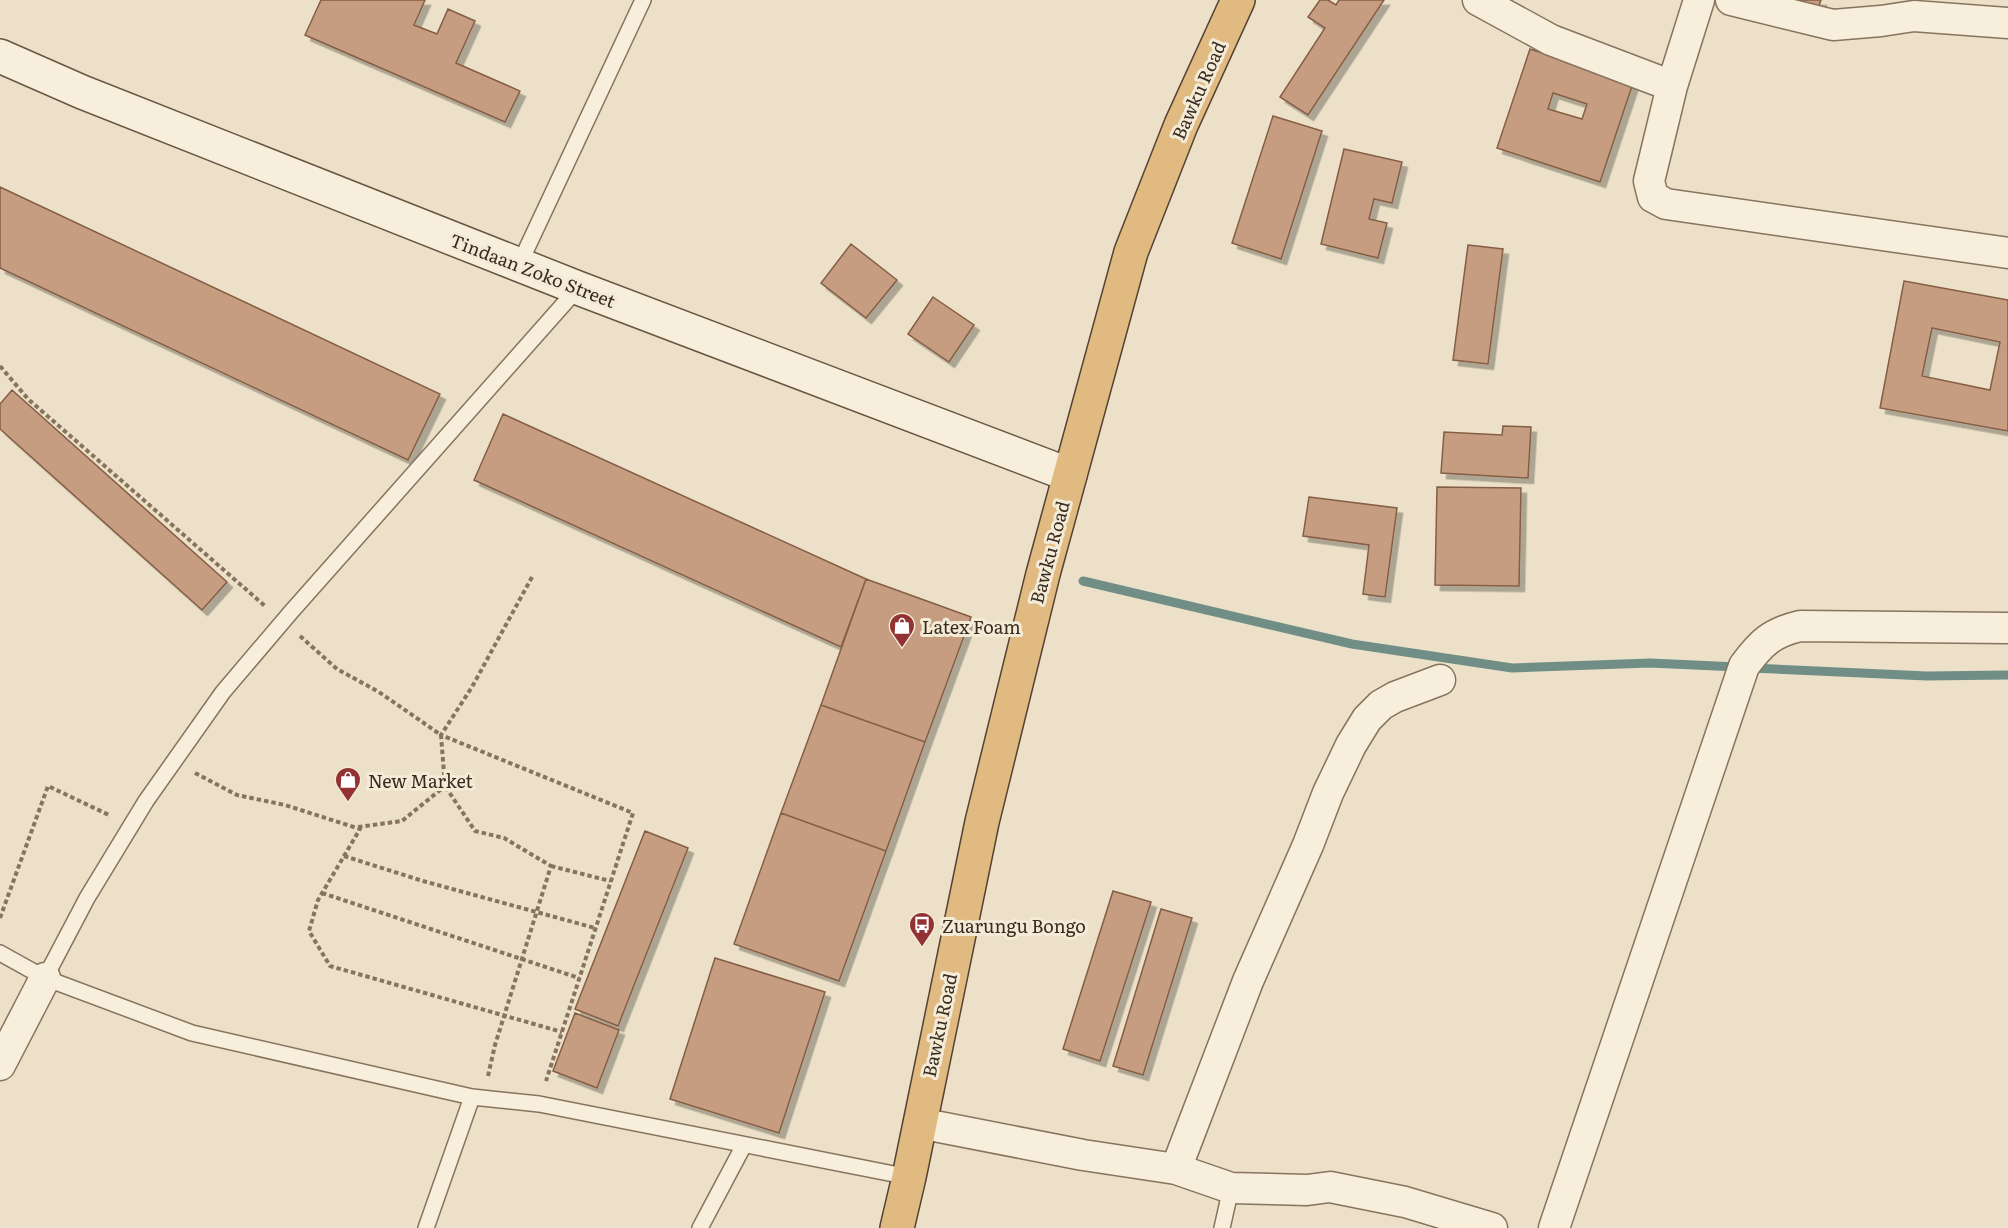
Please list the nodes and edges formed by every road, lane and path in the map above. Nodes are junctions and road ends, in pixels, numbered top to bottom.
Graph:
1 (643, 0) edge
2 (1238, 0) edge
3 (1478, 0) edge
4 (1699, 0) edge
5 (1731, 0) edge
6 (2008, 23) edge
7 (0, 56) edge
8 (1672, 86) junction
9 (2008, 253) edge
10 (519, 265) junction
11 (578, 288) junction
12 (0, 366) edge
13 (1070, 475) junction
14 (532, 577) dead end
15 (283, 621) junction
16 (2008, 628) edge
17 (1440, 680) dead end
18 (441, 735) junction
19 (190, 770) dead end
20 (446, 786) junction
21 (132, 825) junction
22 (354, 827) junction
23 (344, 856) junction
24 (551, 866) junction
25 (610, 881) junction
26 (322, 894) junction
27 (536, 913) junction
28 (0, 918) edge
29 (596, 928) junction
30 (0, 953) edge
31 (521, 960) junction
32 (45, 978) junction
33 (579, 978) junction
34 (504, 1014) junction
35 (562, 1032) junction
36 (0, 1065) edge
37 (478, 1097) junction
38 (539, 1104) junction
39 (919, 1123) junction
40 (744, 1145) junction
41 (1176, 1169) junction
42 (909, 1177) junction
43 (1231, 1188) junction
44 (426, 1228) edge
45 (700, 1228) edge
46 (897, 1228) edge
47 (1222, 1228) edge
48 (1492, 1228) edge
49 (1554, 1228) edge

1 - 10 lane
2 - 13 highway, Bawku Road
3 - 8 street
4 - 8 street
5 - 6 street
7 - 10 main road, Tindaan Zoko Street
8 - 9 street
10 - 11 main road, Tindaan Zoko Street
11 - 13 main road, Tindaan Zoko Street
11 - 15 lane
12 - 15 path
13 - 39 highway, Bawku Road
14 - 18 path
15 - 18 path
15 - 21 lane
16 - 49 street
17 - 41 street
18 - 20 path
18 - 25 path
19 - 22 path
20 - 22 path
20 - 24 path
21 - 28 path
21 - 32 lane
22 - 23 path
23 - 26 path
23 - 27 path
24 - 25 path
24 - 27 path
25 - 29 path
26 - 31 path
26 - 34 path
27 - 29 path
27 - 31 path
29 - 33 path
30 - 32 lane
31 - 33 path
31 - 34 path
32 - 36 street
32 - 37 lane
33 - 35 path
34 - 35 path
34 - 37 path
35 - 38 path
37 - 38 lane
37 - 44 lane
38 - 40 lane
39 - 41 street
39 - 42 highway, Bawku Road
40 - 42 lane
40 - 45 lane
41 - 43 street
42 - 46 highway, Bawku Road
43 - 47 lane
43 - 48 street

